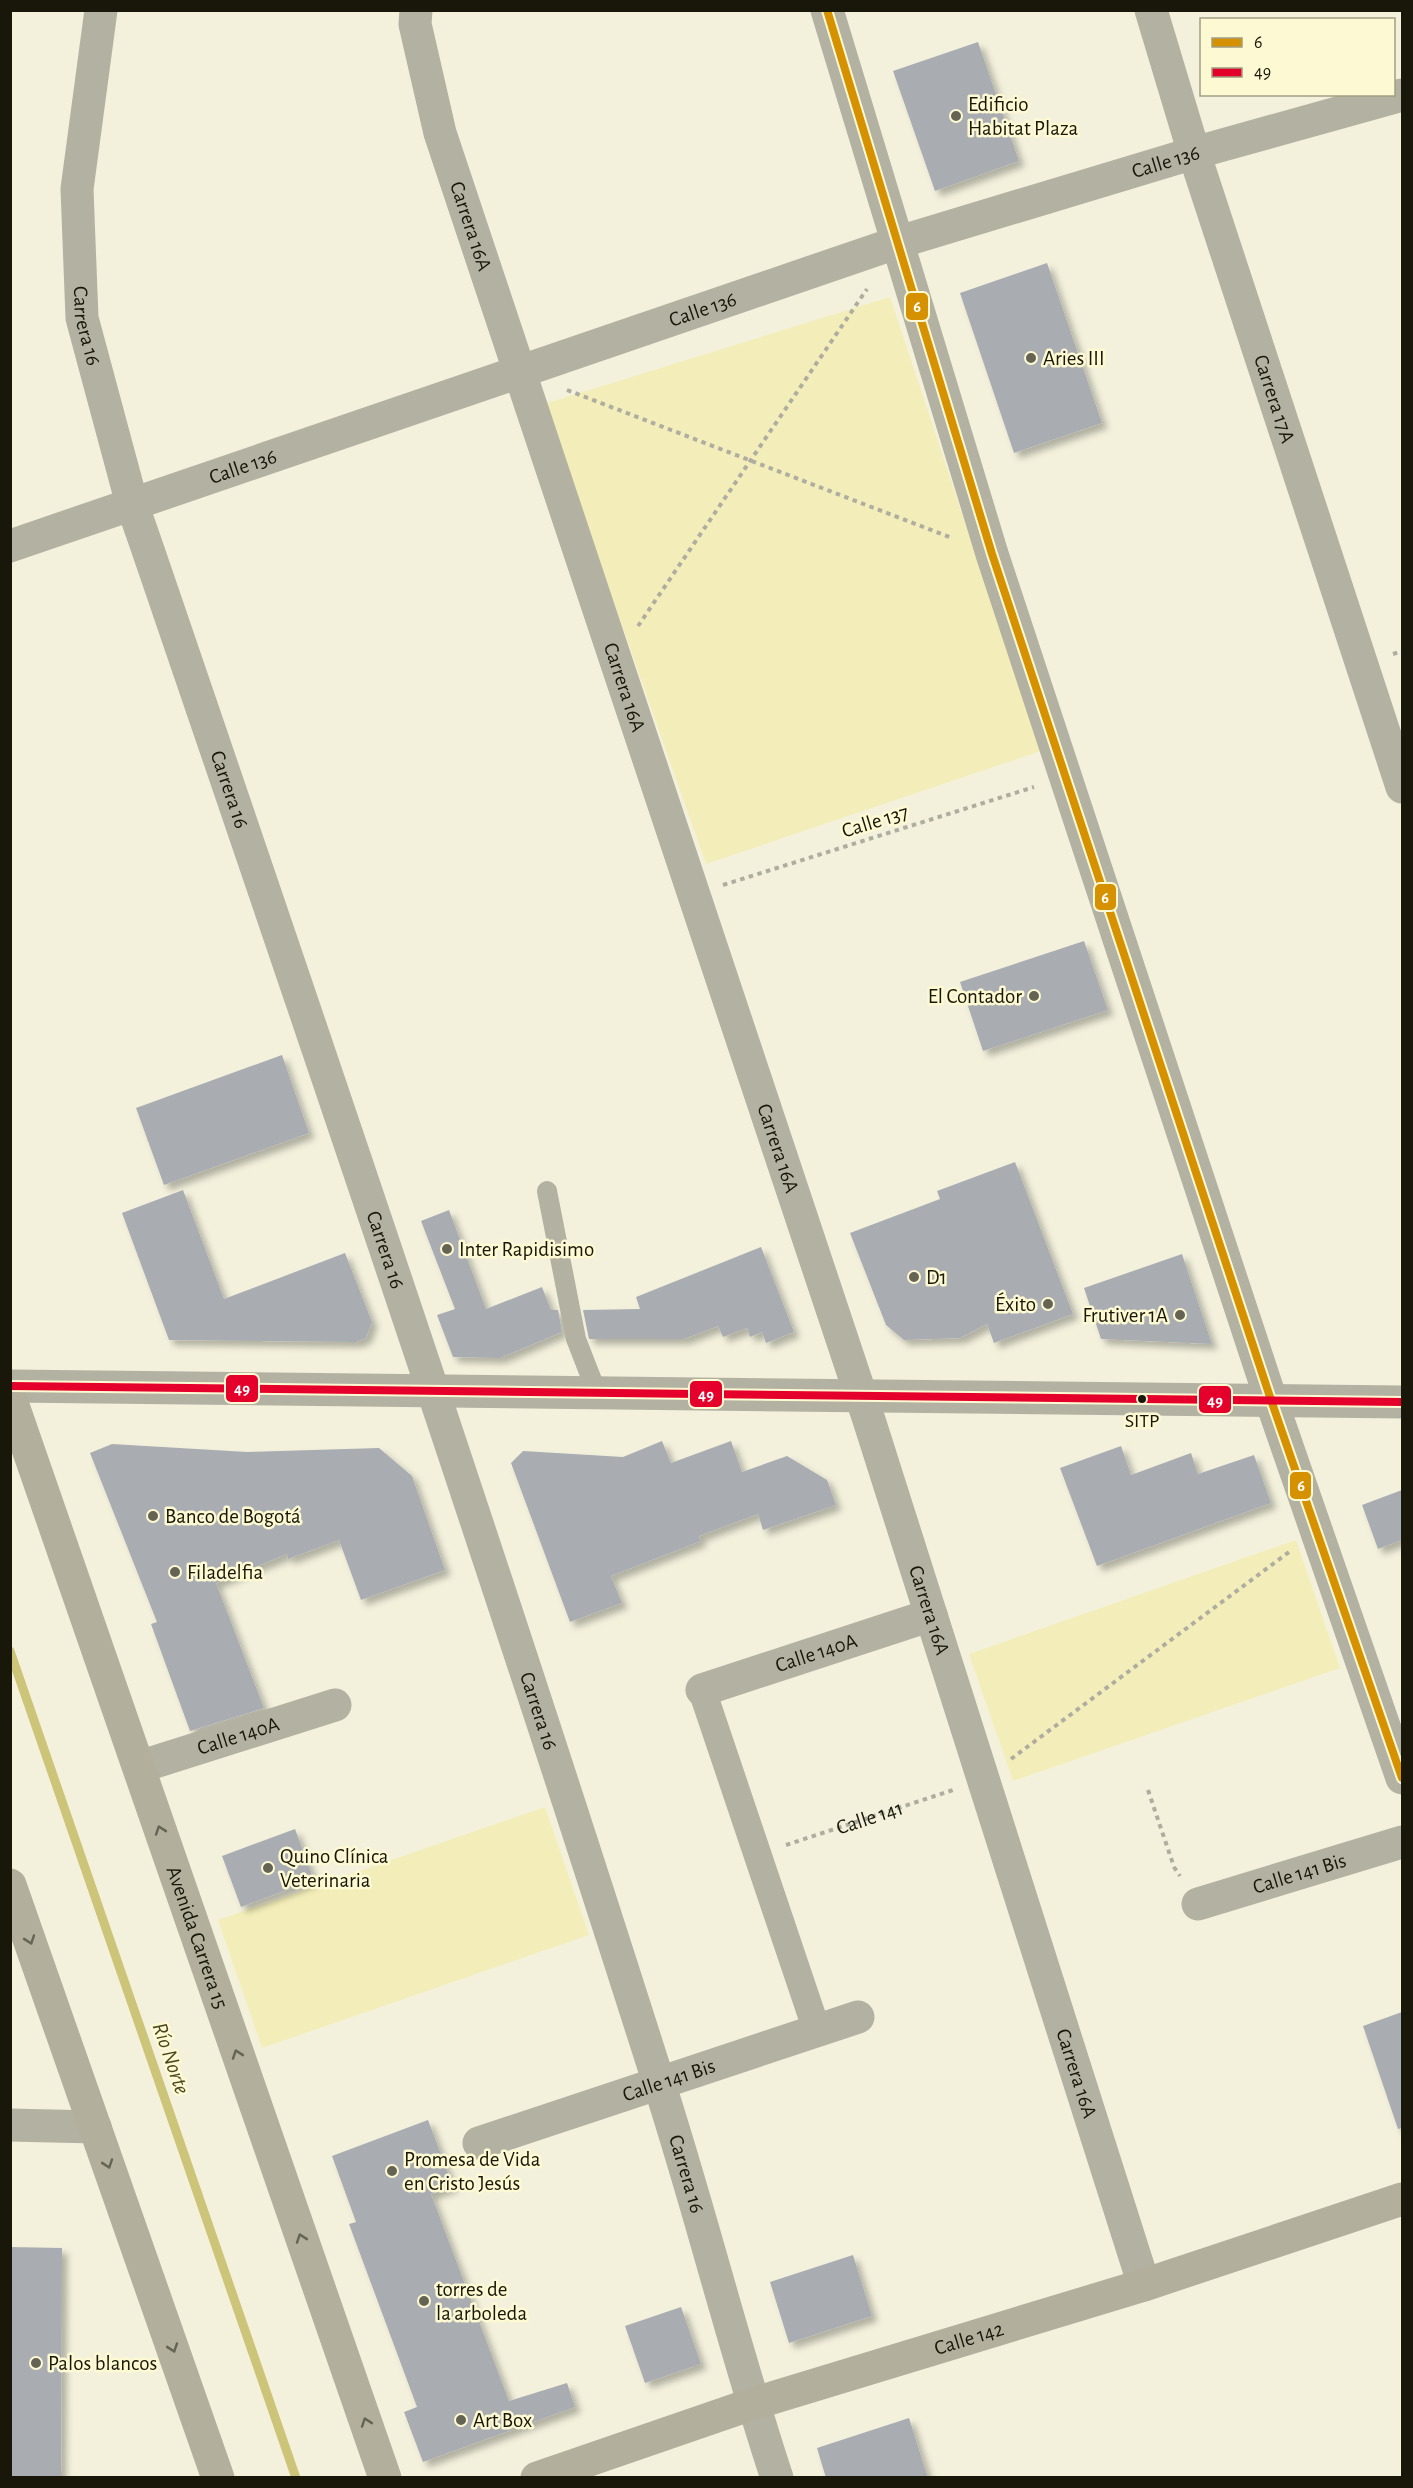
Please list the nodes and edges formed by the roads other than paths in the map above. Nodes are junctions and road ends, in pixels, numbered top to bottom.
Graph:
1 (101, 10) edge
2 (416, 10) edge
3 (827, 10) edge
4 (1151, 10) edge
5 (1402, 95) edge
6 (1194, 153) junction
7 (899, 242) junction
8 (519, 372) junction
9 (132, 504) junction
10 (10, 546) edge
11 (1402, 787) edge
12 (547, 1191) dead end
13 (10, 1386) edge
14 (435, 1391) junction
15 (597, 1393) junction
16 (861, 1396) junction
17 (10, 1397) edge
18 (1270, 1400) junction
19 (1402, 1402) edge
20 (931, 1615) junction
21 (702, 1690) joint
22 (335, 1705) dead end
23 (139, 1767) junction
24 (1402, 1778) edge
25 (1402, 1842) edge
26 (10, 1885) edge
27 (1198, 1905) road end
28 (858, 2017) dead end
29 (817, 2031) junction
30 (660, 2083) junction
31 (10, 2125) edge
32 (95, 2127) junction
33 (479, 2142) dead end
34 (1402, 2199) edge
35 (1144, 2285) junction
36 (752, 2404) junction
37 (218, 2478) edge
38 (385, 2478) edge
39 (537, 2478) edge
40 (777, 2478) edge

1 - 9 street, Carrera 16
2 - 8 street, Carrera 16A
3 - 7 street
4 - 6 street, Carrera 17A
5 - 6 street, Calle 136
6 - 7 street, Calle 136
6 - 11 street, Carrera 17A
7 - 8 street, Calle 136
7 - 18 street
8 - 9 street, Calle 136
8 - 16 street, Carrera 16A
9 - 10 street, Calle 136
9 - 14 street, Carrera 16
12 - 15 lane
13 - 14 street
14 - 15 street
14 - 30 street, Carrera 16
15 - 16 street
16 - 18 street
16 - 20 street, Carrera 16A
17 - 23 main road, Avenida Carrera 15
18 - 19 street
18 - 24 street
20 - 21 street, Calle 140A
20 - 35 street, Carrera 16A
21 - 29 street
22 - 23 street, Calle 140A
38 -> 23 main road, Avenida Carrera 15
25 - 27 street, Calle 141 Bis
26 -> 32 main road
28 - 29 street, Calle 141 Bis
29 - 30 street, Calle 141 Bis
30 - 33 street, Calle 141 Bis
30 - 36 street, Carrera 16
31 - 32 street
32 -> 37 main road
34 - 35 main road, Calle 142
35 - 36 main road, Calle 142
36 - 39 main road, Calle 142
36 - 40 street, Carrera 16

